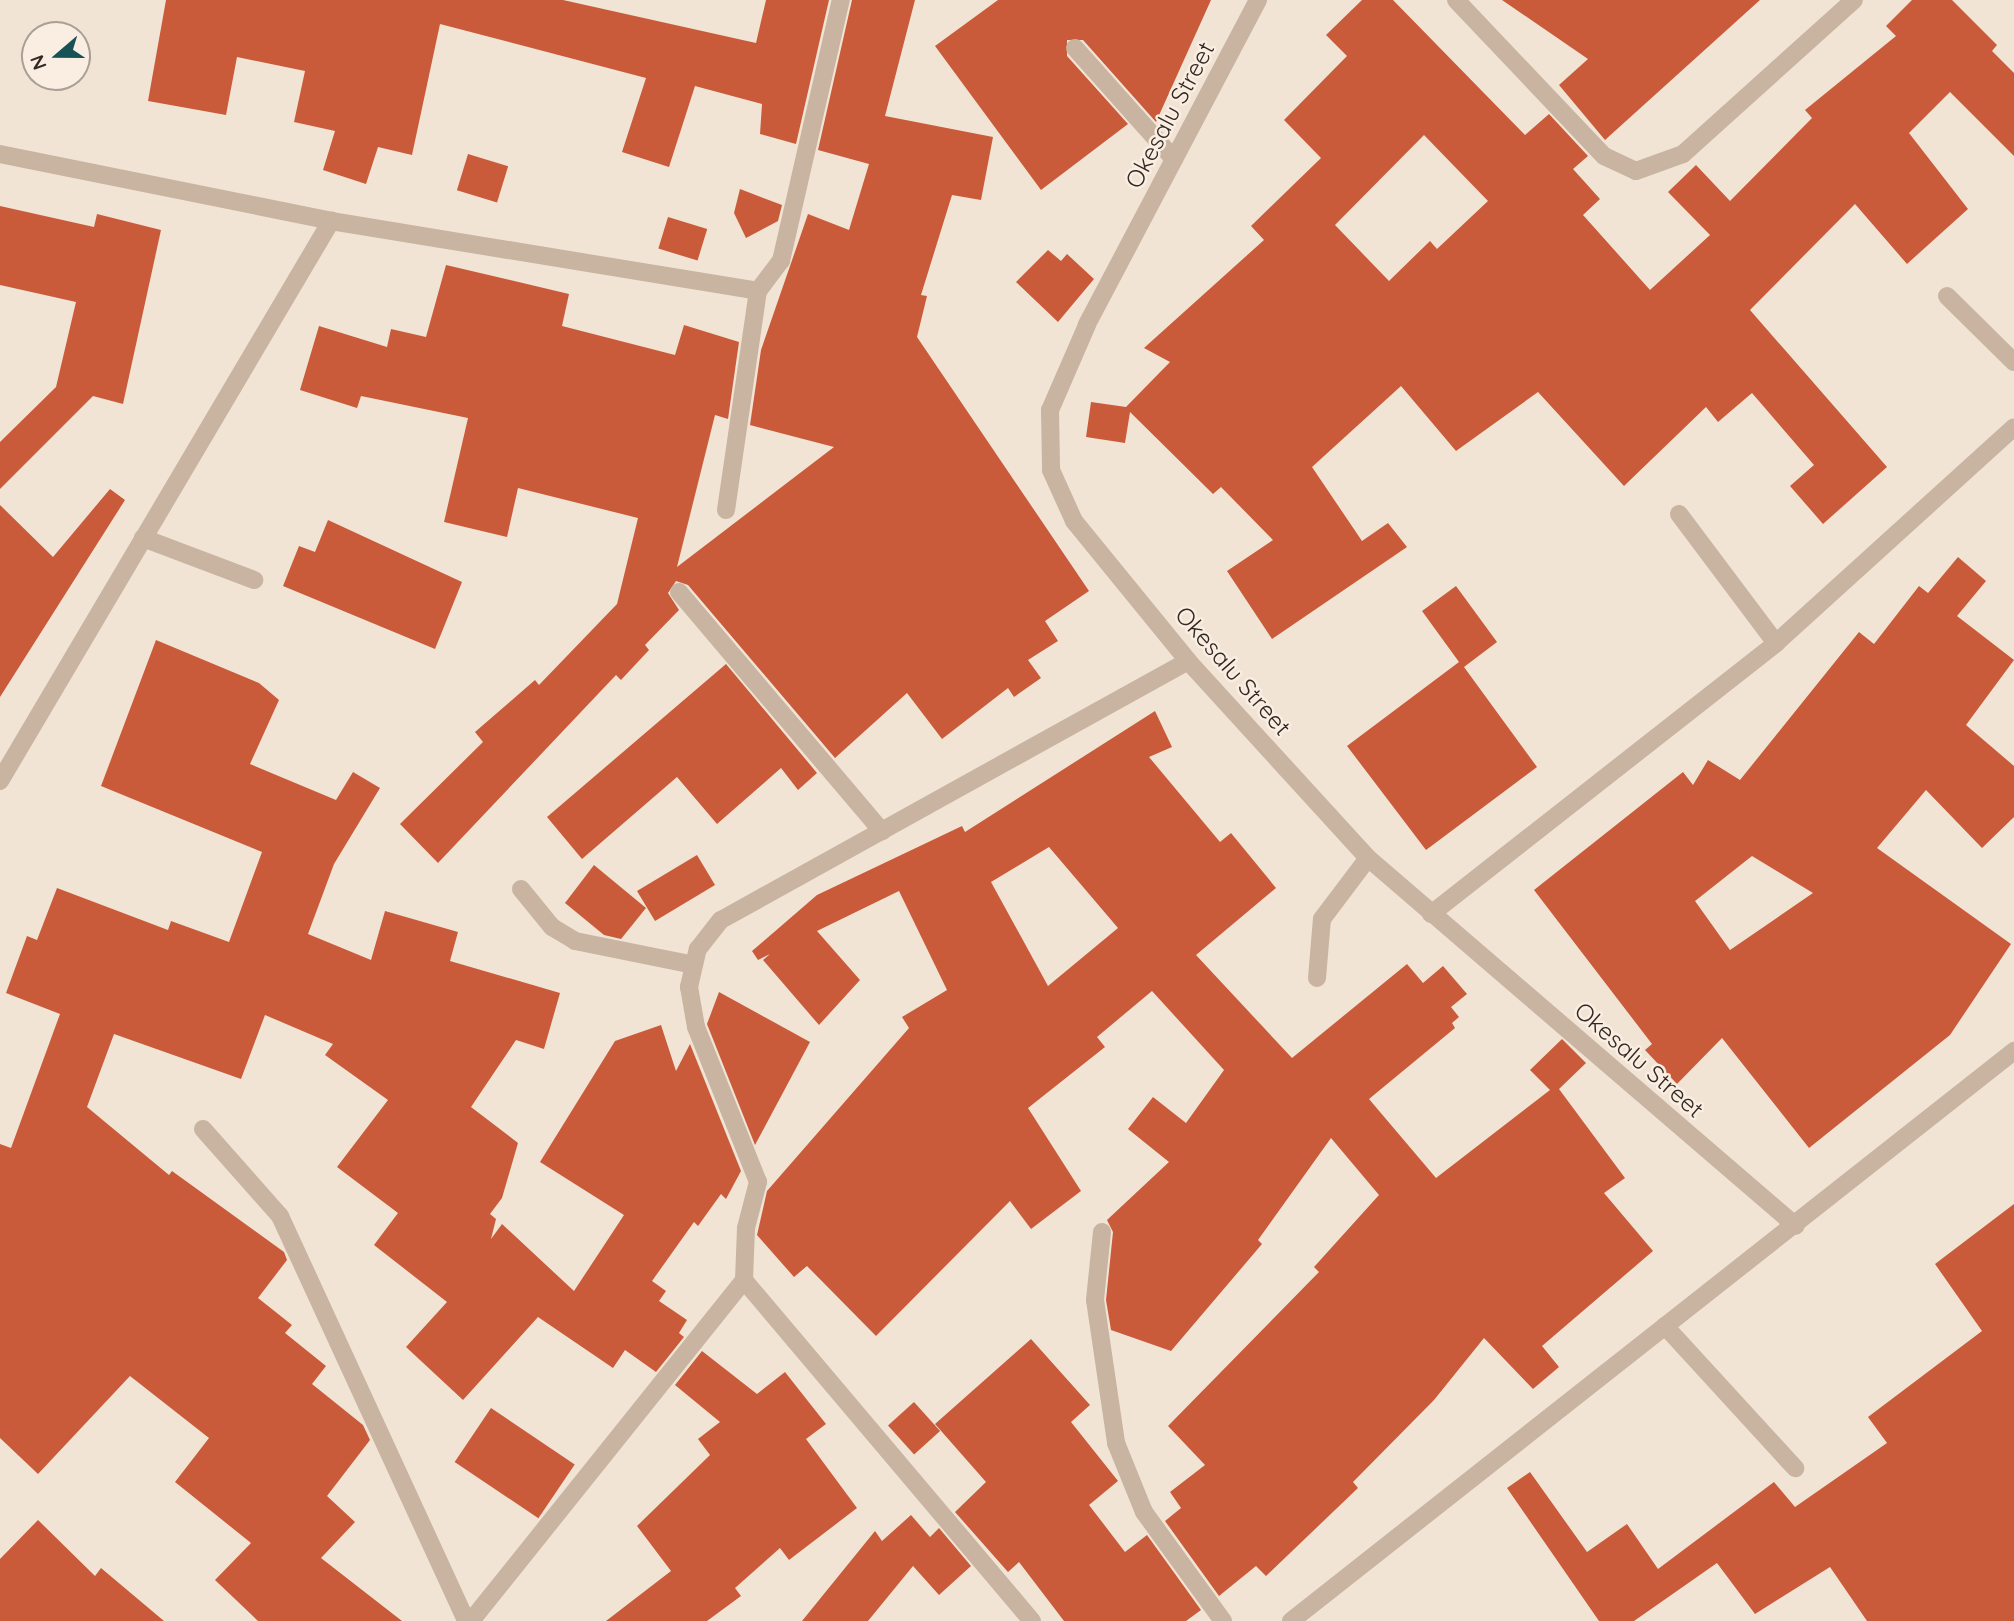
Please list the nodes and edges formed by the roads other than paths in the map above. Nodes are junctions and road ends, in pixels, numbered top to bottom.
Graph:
1 (841, 0) edge
2 (1258, 0) edge
3 (1455, 0) edge
4 (1854, 0) edge
5 (1075, 48) dead end
6 (0, 154) edge
7 (1174, 159) junction
8 (331, 221) junction
9 (758, 291) junction
10 (1947, 296) dead end
11 (2014, 362) edge
12 (2014, 427) edge
13 (726, 510) dead end
14 (1679, 514) dead end
15 (143, 538) junction
16 (254, 580) dead end
17 (679, 592) dead end
18 (1776, 643) junction
19 (1188, 661) junction
20 (0, 780) edge
21 (882, 831) junction
22 (1368, 858) junction
23 (521, 889) dead end
24 (1432, 914) junction
25 (694, 965) junction
26 (1317, 978) dead end
27 (2014, 1051) edge
28 (203, 1129) dead end
29 (1796, 1226) junction
30 (1102, 1232) dead end
31 (744, 1280) junction
32 (1665, 1326) junction
33 (1795, 1468) dead end
34 (468, 1621) edge
35 (1032, 1621) edge
36 (1223, 1621) edge
37 (1291, 1621) edge

1 - 9 street
2 - 7 street, Okesalu Street
3 - 4 street
5 - 7 street
6 - 8 street
7 - 19 street, Okesalu Street
8 - 9 street
8 - 15 street
9 - 13 street
10 - 11 street
12 - 18 street
14 - 18 street
15 - 16 street
15 - 20 street
17 - 21 street
18 - 24 street
19 - 21 street
19 - 22 street, Okesalu Street
21 - 25 street
22 - 24 street, Okesalu Street
22 - 26 street
23 - 25 street
24 - 29 street, Okesalu Street
25 - 31 street
27 - 29 street
28 - 34 street
29 - 32 street
30 - 36 street
31 - 34 street
31 - 35 street
32 - 33 street
32 - 37 street

